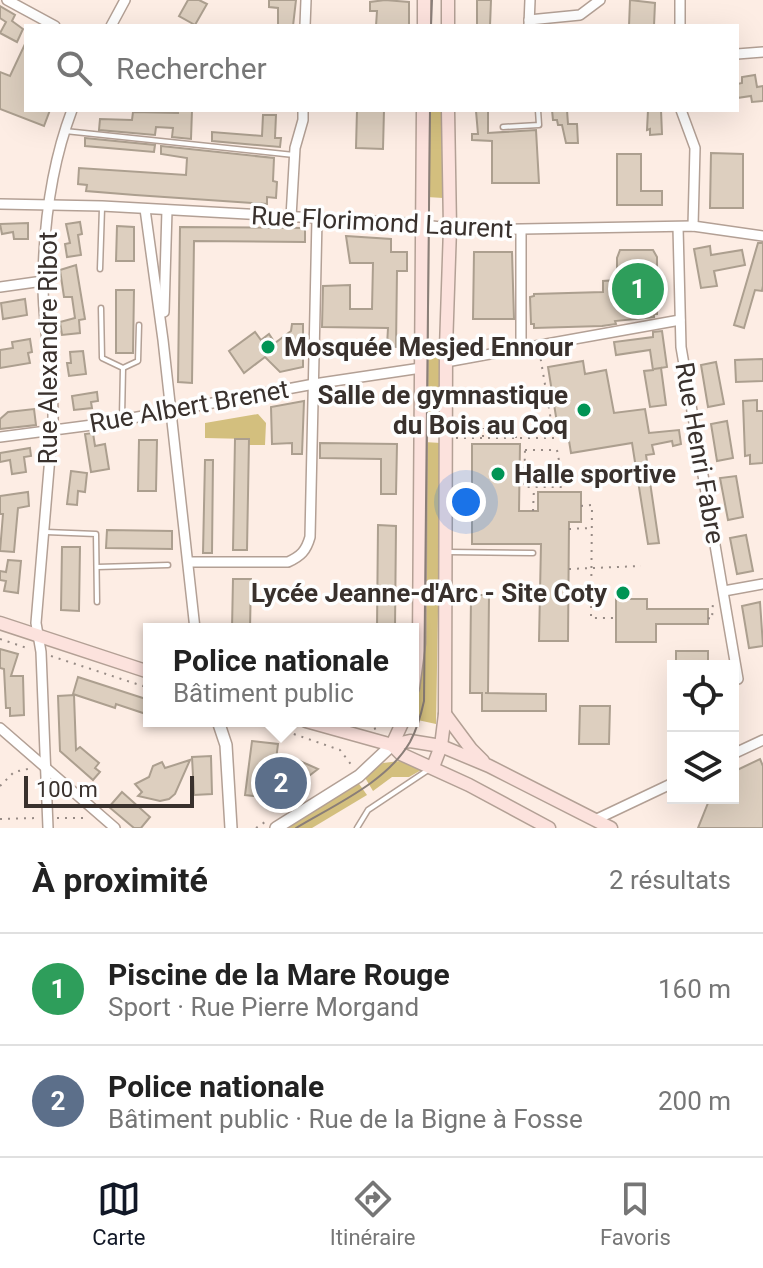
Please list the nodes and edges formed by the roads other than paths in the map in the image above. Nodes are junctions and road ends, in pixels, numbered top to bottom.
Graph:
1 (7, 0) edge
2 (125, 0) edge
3 (306, 0) edge
4 (424, 0) edge
5 (448, 0) edge
6 (530, 0) edge
7 (600, 0) edge
8 (680, 0) edge
9 (529, 23) edge
10 (51, 24) edge
11 (112, 24) edge
12 (305, 24) edge
13 (424, 24) edge
14 (448, 24) edge
15 (680, 24) edge
16 (763, 52) edge
17 (739, 54) edge
18 (71, 112) edge
19 (303, 112) edge
20 (423, 112) edge
21 (448, 112) edge
22 (538, 112) edge
23 (682, 112) edge
24 (503, 127) dead end
25 (65, 131) junction
26 (294, 155) junction
27 (0, 204) edge
28 (48, 204) junction
29 (102, 206) junction
30 (145, 209) junction
31 (167, 210) junction
32 (291, 217) junction
33 (317, 219) junction
34 (422, 225) junction
35 (693, 226) junction
36 (678, 227) junction
37 (450, 228) junction
38 (521, 230) junction
39 (763, 236) edge
40 (100, 269) dead end
41 (43, 281) junction
42 (0, 287) edge
43 (101, 308) dead end
44 (680, 320) junction
45 (139, 325) dead end
46 (163, 340) junction
47 (521, 349) junction
48 (446, 362) junction
49 (123, 368) junction
50 (421, 368) junction
51 (314, 384) junction
52 (170, 410) junction
53 (122, 419) junction
54 (52, 429) junction
55 (0, 437) edge
56 (43, 532) junction
57 (445, 552) junction
58 (533, 553) dead end
59 (189, 562) junction
60 (168, 565) dead end
61 (97, 567) junction
62 (763, 584) edge
63 (724, 591) junction
64 (97, 602) dead end
65 (0, 623) edge
66 (194, 623) edge
67 (38, 635) junction
68 (419, 643) edge
69 (735, 660) edge
70 (143, 670) edge
71 (445, 714) junction
72 (220, 727) edge
73 (328, 727) edge
74 (400, 727) edge
75 (0, 728) edge
76 (763, 740) edge
77 (392, 745) junction
78 (441, 746) junction
79 (739, 751) edge
80 (489, 766) junction
81 (433, 767) junction
82 (46, 768) junction
83 (667, 786) edge
84 (597, 819) junction
85 (48, 828) edge
86 (115, 828) edge
87 (231, 828) edge
88 (276, 828) edge
89 (357, 828) edge
90 (549, 828) edge
91 (611, 828) edge

1 - 10 street
2 - 11 street
3 - 12 street
4 - 13 main road
5 - 14 main road
6 - 9 street
7 - 9 street
8 - 15 street
16 - 17 street
18 - 25 street, Rue Alexandre Ribot
19 - 26 street
20 - 34 main road
21 - 37 main road
22 - 24 lane
23 - 35 street
25 - 26 lane
25 - 28 street, Rue Alexandre Ribot
26 - 32 street
27 - 28 street, Rue Florimond Laurent
28 - 29 street, Rue Florimond Laurent
28 - 41 street, Rue Alexandre Ribot
29 - 30 street, Rue Florimond Laurent
29 - 40 lane
30 - 31 street, Rue Florimond Laurent
30 - 46 street
31 - 32 street, Rue Florimond Laurent
31 - 46 street
32 - 33 street, Rue Florimond Laurent
33 - 34 street, Rue Florimond Laurent
33 - 51 street
34 - 37 street, Rue Florimond Laurent
34 - 50 main road
35 - 36 street, Rue Florimond Laurent
35 - 39 street, Rue Florimond Laurent
36 - 38 street, Rue Florimond Laurent
36 - 44 street, Rue Henri Fabre
37 - 38 street, Rue Florimond Laurent
37 - 48 main road
38 - 47 street
41 - 42 street
41 - 54 street, Rue Alexandre Ribot
43 - 49 lane
44 - 47 street
44 - 63 street, Rue Henri Fabre
45 - 49 lane
46 - 52 street
47 - 48 street
48 - 57 main road
49 - 53 lane
50 - 51 street, Rue Albert Brenet
50 - 68 main road
51 - 52 street, Rue Albert Brenet
51 - 59 street
52 - 53 street, Rue Albert Brenet
52 - 59 street
53 - 54 street, Rue Albert Brenet
54 - 55 street, Rue Albert Brenet
54 - 56 street, Rue Alexandre Ribot
56 - 61 lane
56 - 67 street, Rue Alexandre Ribot
57 - 58 lane
57 - 71 main road
59 - 66 street
60 - 61 lane
61 - 64 lane
62 - 63 street
63 - 69 street, Rue Henri Fabre
65 - 67 main road
67 - 70 main road
67 - 82 street, Rue Alexandre Ribot
71 - 78 main road
71 - 80 main road
72 - 87 street
73 - 77 main road
74 - 77 main road
75 - 82 street
76 - 79 street
77 - 78 main road
77 - 81 main road
77 - 88 street
78 - 80 main road
78 - 81 main road
80 - 84 main road
81 - 89 lane
81 - 90 main road
82 - 85 street, Rue Alexandre Ribot
82 - 86 street
83 - 84 street
84 - 91 main road

